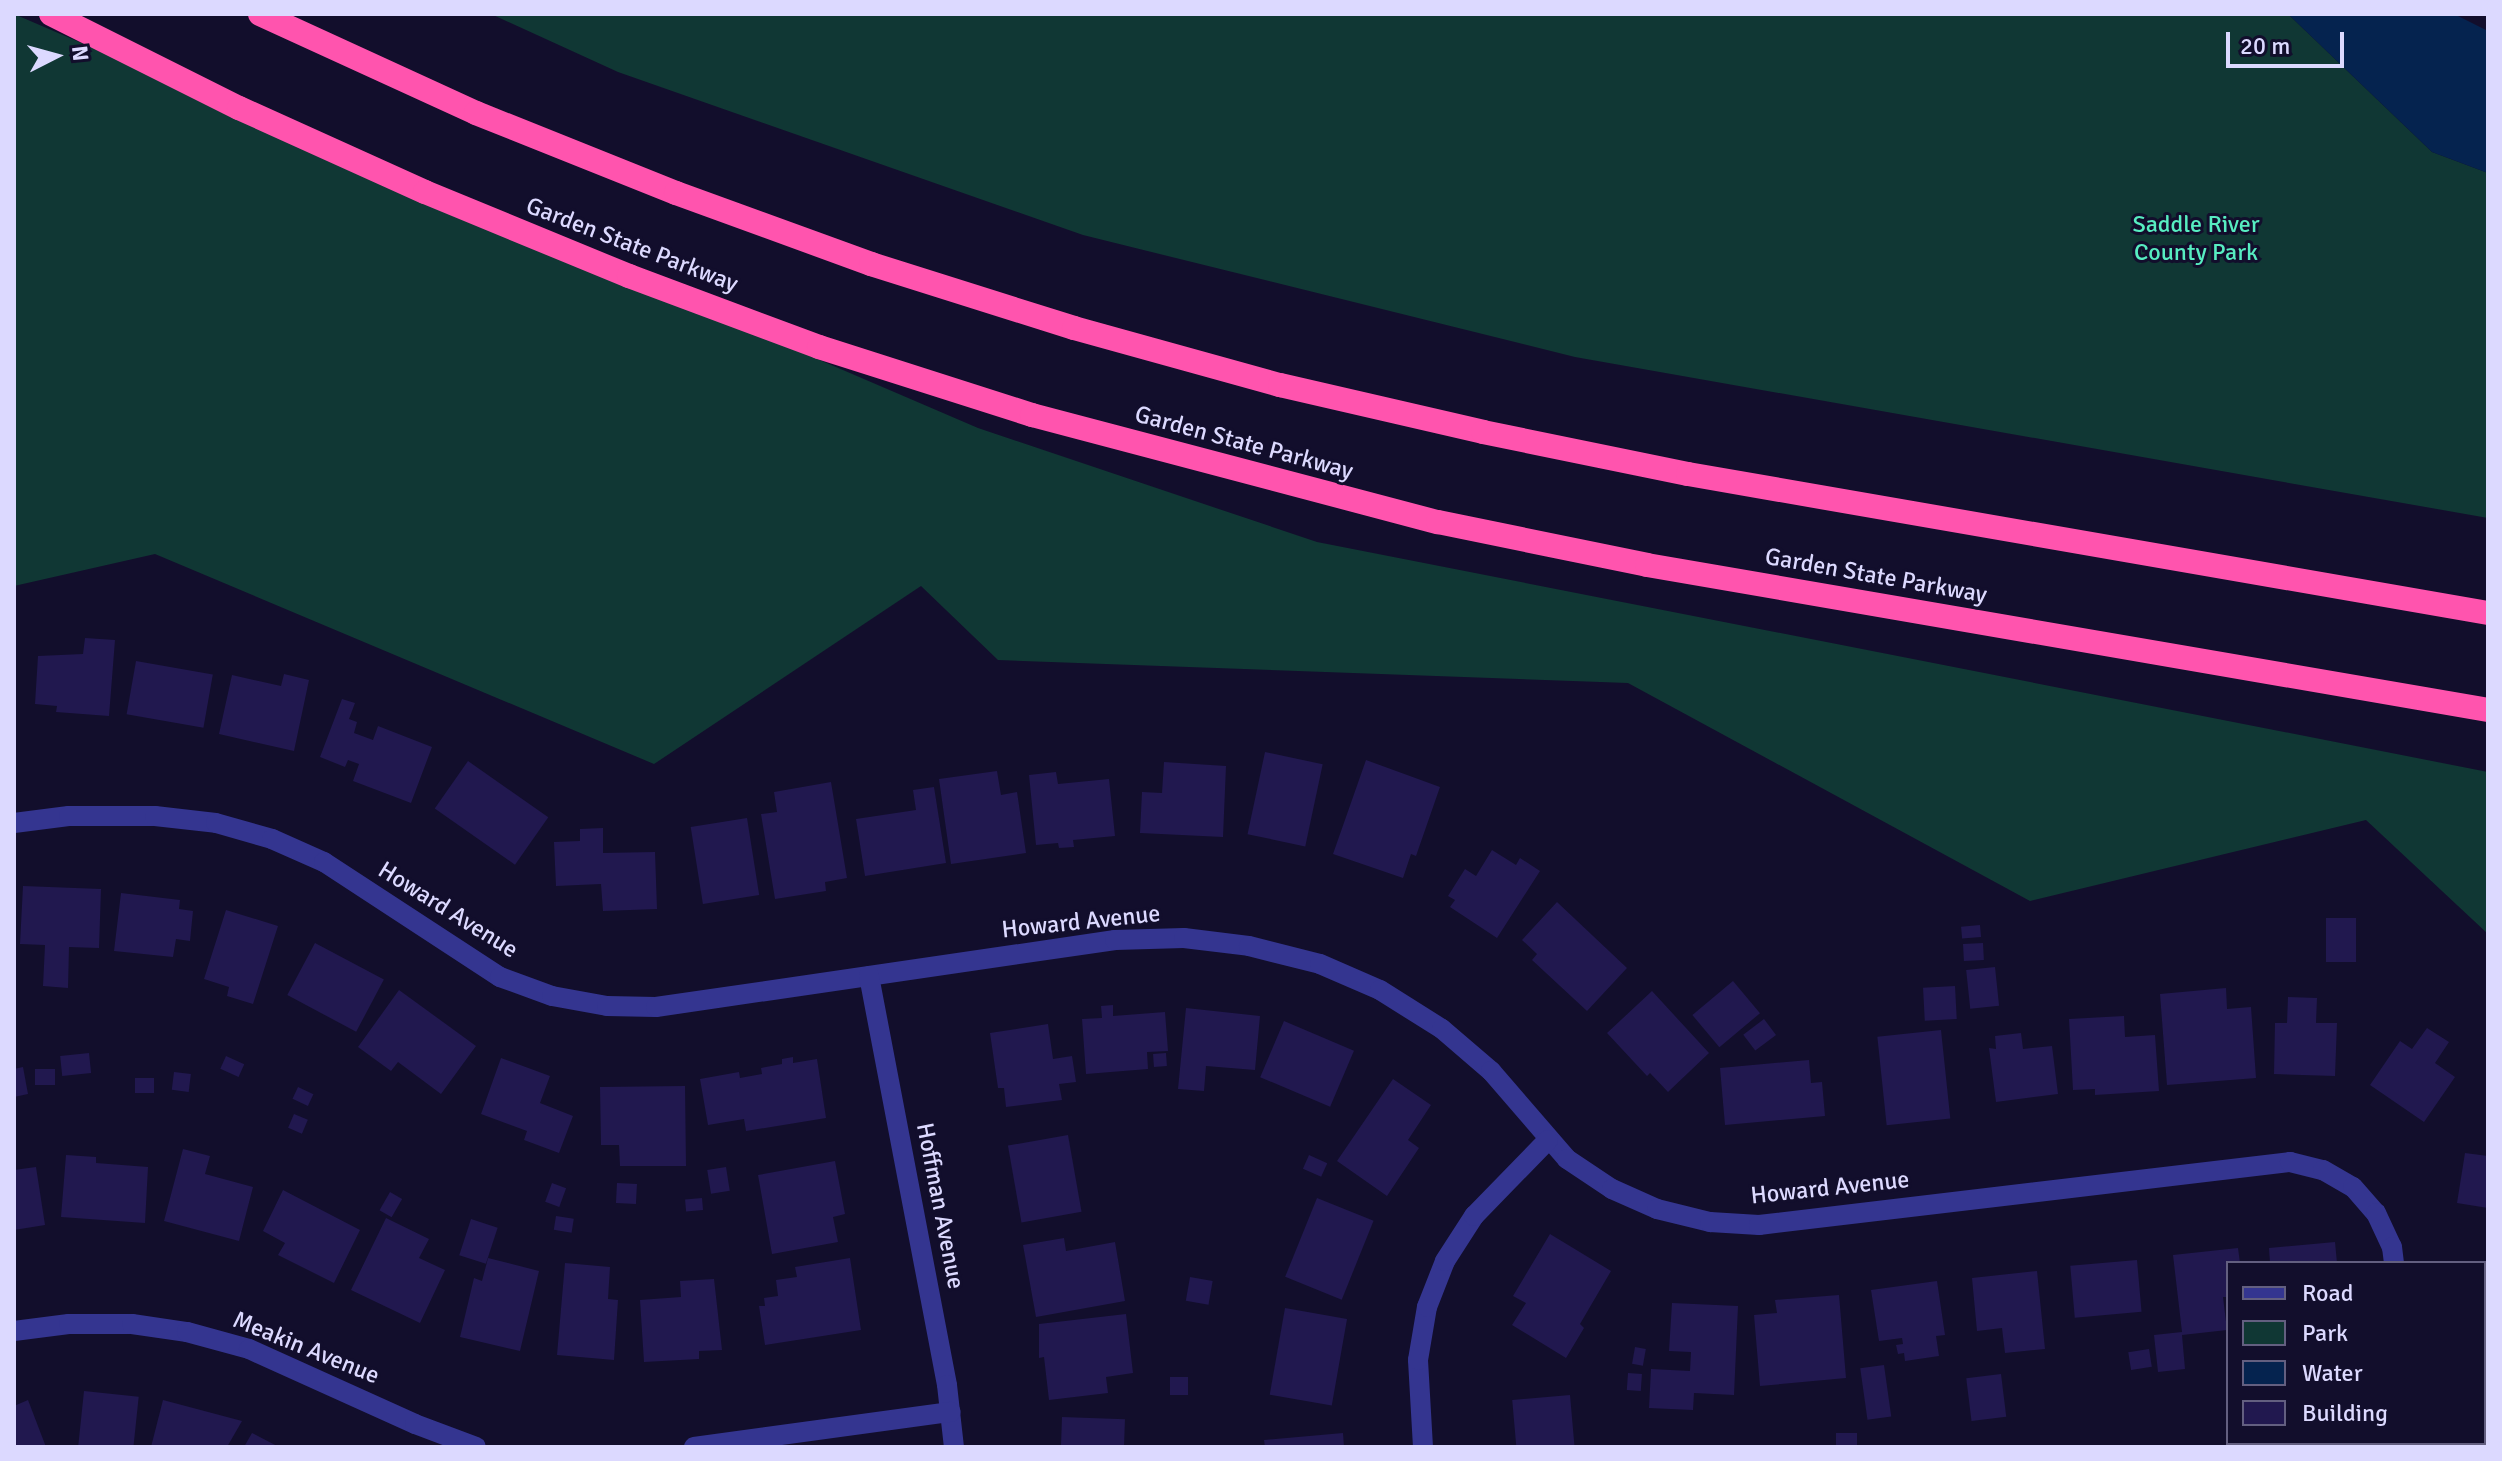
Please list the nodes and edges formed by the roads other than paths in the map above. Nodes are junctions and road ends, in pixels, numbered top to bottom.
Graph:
1 (51, 14) edge
2 (260, 14) edge
3 (2488, 613) edge
4 (2488, 710) edge
5 (14, 823) edge
6 (869, 976) junction
7 (1548, 1140) junction
8 (2394, 1261) edge
9 (14, 1331) edge
10 (951, 1412) junction
11 (476, 1447) edge
12 (694, 1447) edge
13 (954, 1447) edge
14 (1423, 1447) edge

1 - 4 highway, Garden State Parkway
2 - 3 highway
5 - 6 street, Howard Avenue
6 - 7 street, Howard Avenue
6 - 10 street, Hoffman Avenue
7 - 8 street, Howard Avenue
7 - 14 street
9 - 11 street, Meakin Avenue
10 - 12 street
10 - 13 street, Hoffman Avenue

